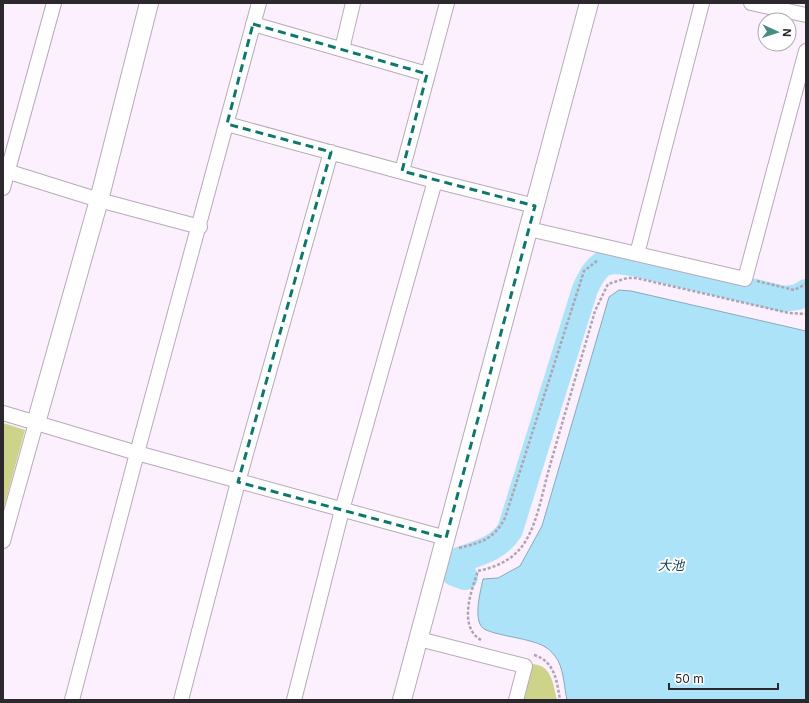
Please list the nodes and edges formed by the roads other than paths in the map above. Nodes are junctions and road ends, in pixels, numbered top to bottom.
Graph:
1 (54, 3) edge
2 (149, 3) edge
3 (259, 3) edge
4 (353, 3) edge
5 (447, 3) edge
6 (589, 3) edge
7 (702, 3) edge
8 (751, 3) edge
9 (806, 15) edge
10 (253, 24) junction
11 (342, 49) junction
12 (806, 51) edge
13 (427, 74) junction
14 (227, 124) junction
15 (330, 152) junction
16 (5, 171) edge
17 (402, 171) junction
18 (435, 181) junction
19 (3, 188) edge
20 (99, 200) junction
21 (535, 206) junction
22 (200, 227) junction
23 (529, 229) junction
24 (637, 254) junction
25 (3, 413) edge
26 (36, 423) junction
27 (137, 454) junction
28 (238, 482) junction
29 (342, 510) junction
30 (3, 541) edge
31 (444, 546) junction
32 (419, 639) junction
33 (72, 700) edge
34 (182, 700) edge
35 (294, 700) edge
36 (402, 700) edge
37 (516, 700) edge

1 - 16 street
2 - 20 street
3 - 10 street
4 - 11 street
5 - 13 street
6 - 21 street
7 - 24 street
8 - 9 street
10 - 11 street
10 - 14 street
11 - 13 street
12 - 24 street
13 - 17 street
14 - 15 street
14 - 22 street
15 - 17 street
15 - 28 street
16 - 19 street
16 - 20 street
17 - 18 street
18 - 21 street
18 - 29 street
20 - 22 street
20 - 26 street
21 - 23 street
22 - 27 street
23 - 24 street
23 - 31 street
25 - 26 street
26 - 27 street
26 - 30 street
27 - 28 street
27 - 33 street
28 - 29 street
28 - 34 street
29 - 31 street
29 - 35 street
31 - 32 street
32 - 36 street
32 - 37 street

